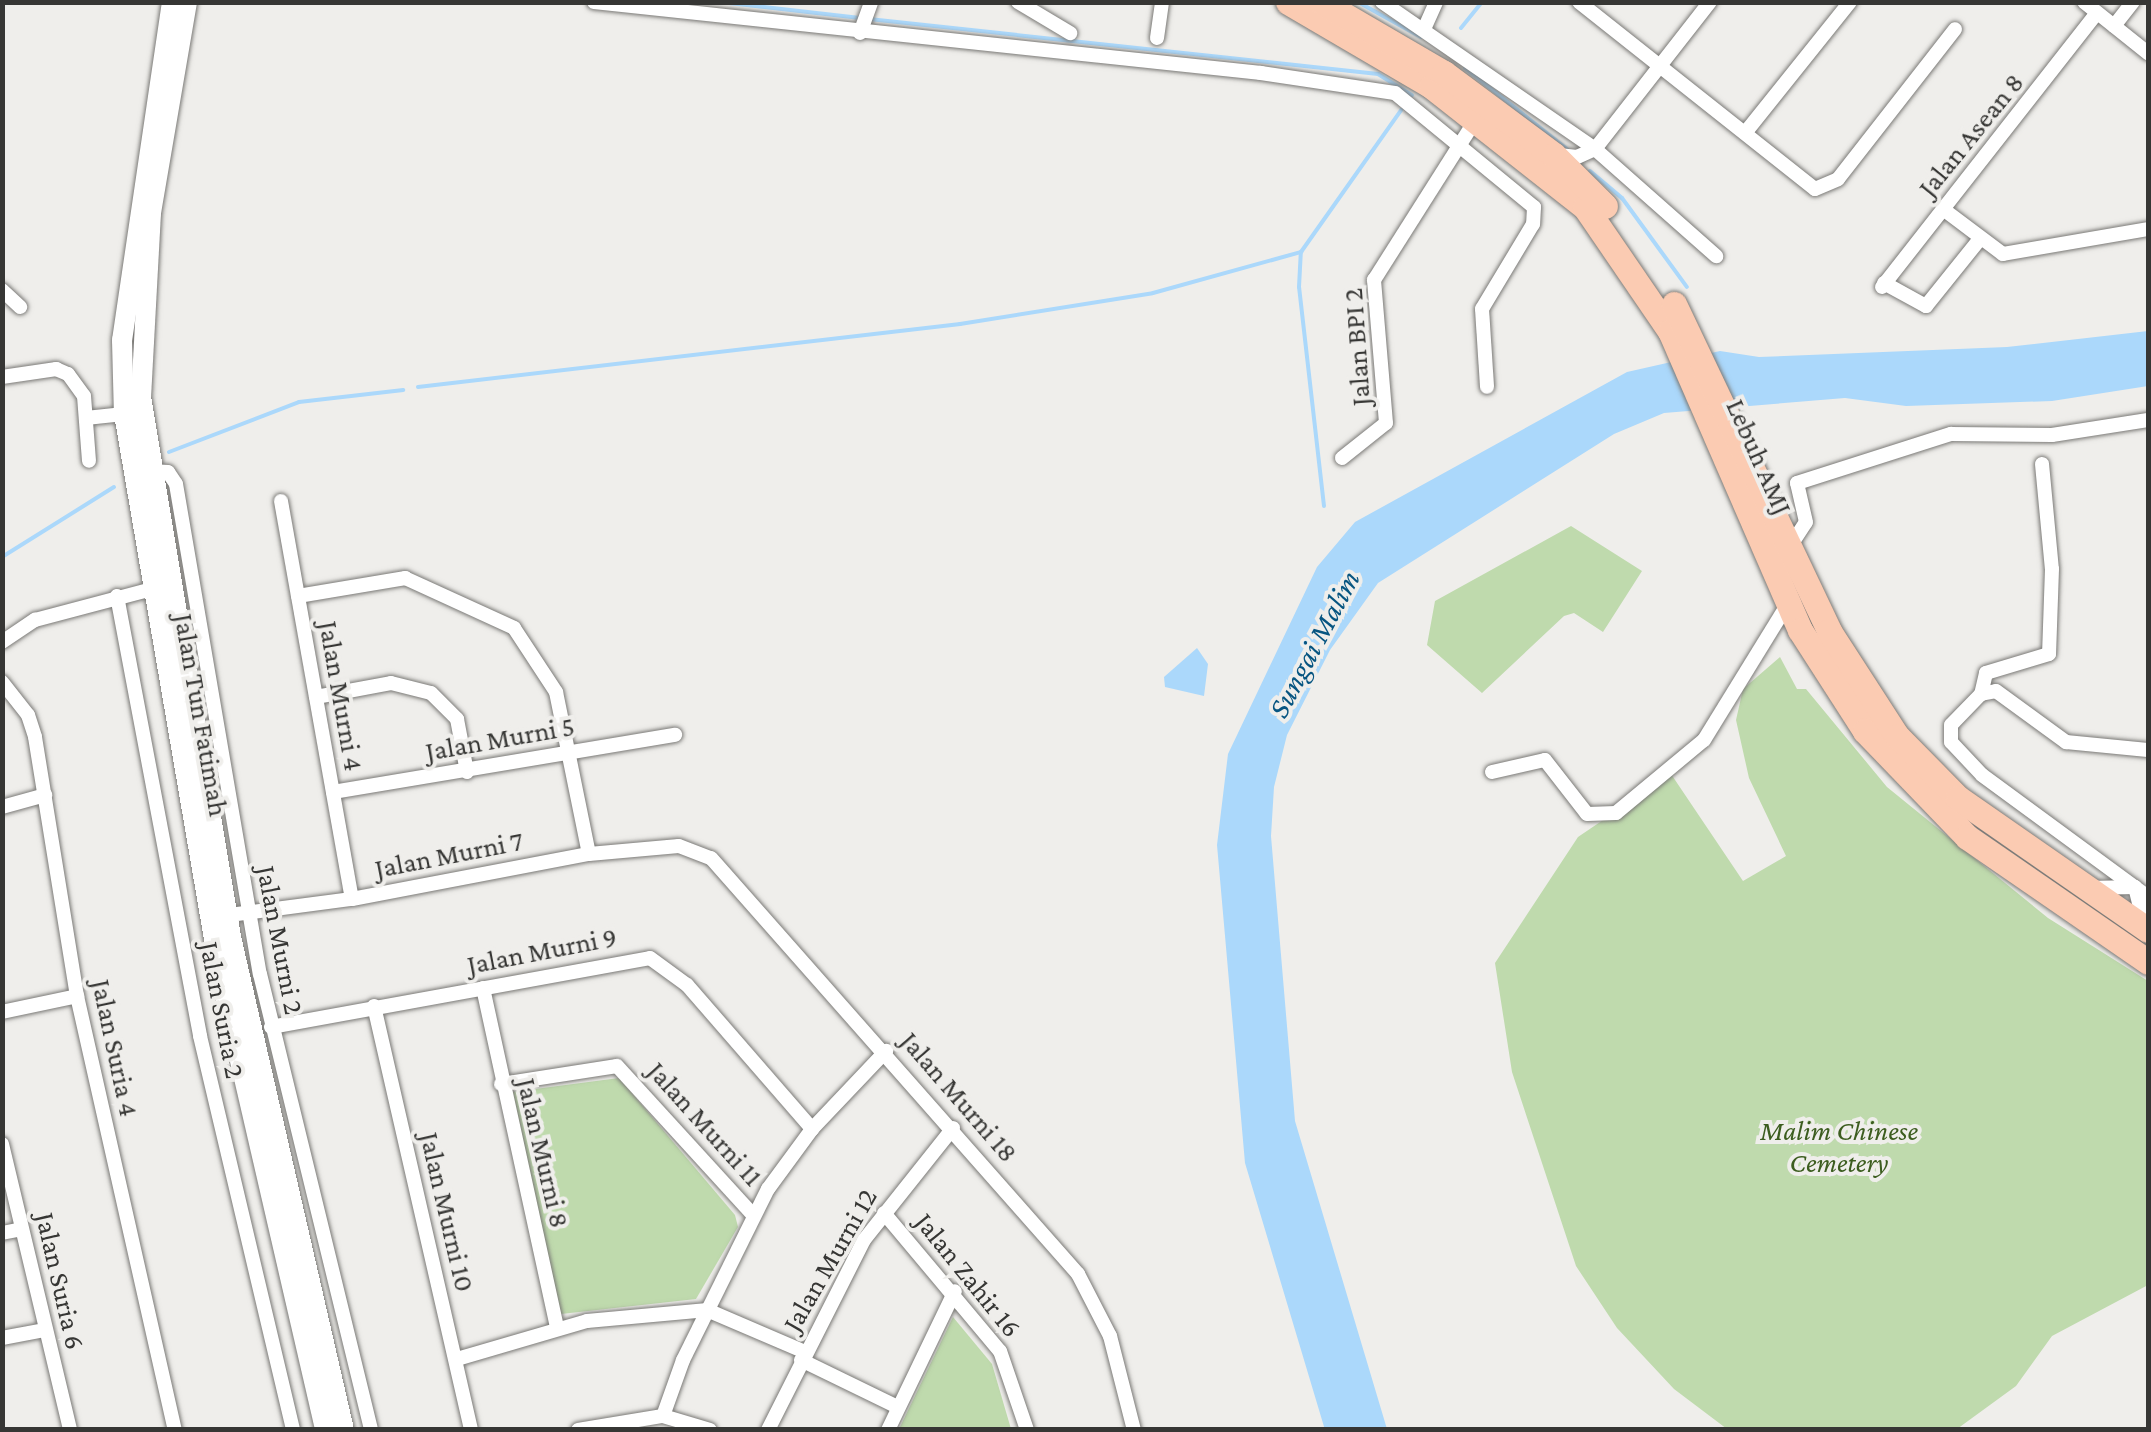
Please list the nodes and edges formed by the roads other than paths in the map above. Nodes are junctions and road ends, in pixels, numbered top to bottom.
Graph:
1 (172, 2) edge
2 (187, 2) edge
3 (594, 2) edge
4 (1018, 2) edge
5 (1162, 2) edge
6 (1288, 2) edge
7 (1322, 2) edge
8 (1382, 2) edge
9 (1436, 2) edge
10 (1580, 2) edge
11 (1710, 2) edge
12 (1850, 2) edge
13 (2084, 2) edge
14 (2132, 2) edge
15 (2097, 13) junction
16 (866, 17) edge
17 (2114, 26) junction
18 (1425, 27) junction
19 (1955, 29) dead end
20 (1070, 33) dead end
21 (1158, 38) dead end
22 (2148, 53) edge
23 (1660, 67) junction
24 (1476, 119) junction
25 (1744, 133) junction
26 (1463, 143) junction
27 (1545, 148) junction
28 (1594, 148) junction
29 (1585, 184) junction
30 (1943, 209) junction
31 (2148, 229) edge
32 (1979, 240) junction
33 (1716, 256) dead end
34 (2, 290) edge
35 (20, 307) dead end
36 (1677, 326) junction
37 (2, 377) edge
38 (1487, 387) dead end
39 (124, 414) junction
40 (86, 418) junction
41 (2148, 420) edge
42 (1342, 458) dead end
43 (89, 461) dead end
44 (2042, 464) dead end
45 (1744, 470) junction
46 (151, 471) junction
47 (281, 501) dead end
48 (1791, 544) junction
49 (160, 587) junction
50 (117, 596) junction
51 (298, 596) junction
52 (1789, 602) junction
53 (2, 642) edge
54 (2, 682) edge
55 (1981, 694) junction
56 (316, 698) junction
57 (675, 736) dead end
58 (2148, 750) edge
59 (571, 752) junction
60 (467, 772) junction
61 (1492, 772) dead end
62 (333, 792) junction
63 (45, 795) junction
64 (2, 808) edge
65 (679, 846) joint
66 (589, 854) junction
67 (2135, 887) junction
68 (2084, 888) junction
69 (2148, 897) edge
70 (352, 899) junction
71 (229, 921) junction
72 (2148, 929) edge
73 (2148, 962) edge
74 (483, 988) junction
75 (77, 996) junction
76 (374, 1006) junction
77 (2, 1012) edge
78 (271, 1027) junction
79 (886, 1051) junction
80 (501, 1084) junction
81 (953, 1128) junction
82 (812, 1129) junction
83 (2, 1144) edge
84 (884, 1212) junction
85 (753, 1215) junction
86 (22, 1229) junction
87 (2, 1233) edge
88 (955, 1292) junction
89 (707, 1310) junction
90 (558, 1328) junction
91 (46, 1330) junction
92 (2, 1338) edge
93 (803, 1356) junction
94 (457, 1359) junction
95 (898, 1407) junction
96 (663, 1416) junction
97 (70, 1430) edge
98 (176, 1430) edge
99 (293, 1430) edge
100 (326, 1430) edge
101 (344, 1430) edge
102 (370, 1430) edge
103 (472, 1430) edge
104 (578, 1430) edge
105 (710, 1430) edge
106 (768, 1430) edge
107 (888, 1430) edge
108 (1027, 1430) edge
109 (1134, 1430) edge

1 - 39 main road, Jalan Tun Fatimah
2 - 46 main road, Jalan Tun Fatimah
3 - 16 street
4 - 20 street
5 - 21 street
6 - 24 highway, Lebuh AMJ
7 - 27 highway, Lebuh AMJ
8 - 18 street
9 - 18 street
10 - 23 street
11 - 23 street
12 - 25 street
13 - 15 street
14 - 17 street
15 - 17 street
15 - 30 street, Jalan Asean 8
16 - 26 street
17 - 22 street
18 - 28 street
19 - 25 street
23 - 25 street
23 - 28 street
24 - 26 street, Jalan BPI 2
24 - 36 highway, Lebuh AMJ
26 - 38 street
26 - 42 street, Jalan BPI 2
27 - 28 street
27 - 29 highway, Lebuh AMJ
28 - 29 street
28 - 33 street
29 - 36 highway, Lebuh AMJ
30 - 32 street
30 - 32 street, Jalan Asean 8
31 - 32 street
34 - 35 street
36 - 45 highway, Lebuh AMJ
37 - 40 street
39 - 40 street
39 - 49 main road, Jalan Tun Fatimah
40 - 43 street
41 - 48 street
44 - 55 street
45 - 48 highway, Lebuh AMJ
45 - 52 highway, Lebuh AMJ
46 - 49 main road, Jalan Tun Fatimah
46 - 71 street, Jalan Murni 2
47 - 51 street, Jalan Murni 4
48 - 68 highway, Lebuh AMJ
49 - 50 street
49 - 71 main road, Jalan Tun Fatimah
50 - 53 street
50 - 99 street, Jalan Suria 2
51 - 56 street, Jalan Murni 4
51 - 59 street
52 - 61 street
52 - 73 highway, Lebuh AMJ
54 - 63 street, Jalan Suria 4
55 - 58 street
55 - 67 street
56 - 60 street
56 - 62 street, Jalan Murni 4
57 - 59 street, Jalan Murni 5
59 - 60 street, Jalan Murni 5
59 - 66 street
60 - 62 street, Jalan Murni 5
62 - 70 street, Jalan Murni 4
63 - 64 street
63 - 75 street, Jalan Suria 4
65 - 66 street, Jalan Murni 7
65 - 79 street, Jalan Murni 18
66 - 70 street, Jalan Murni 7
67 - 68 street
67 - 69 street
67 - 72 street
68 - 72 highway, Lebuh AMJ
70 - 71 street, Jalan Murni 7
71 - 78 street, Jalan Murni 2
71 - 100 main road, Jalan Tun Fatimah
71 - 101 main road, Jalan Tun Fatimah
74 - 76 street, Jalan Murni 9
74 - 80 street, Jalan Murni 8
74 - 82 street, Jalan Murni 9
75 - 77 street
75 - 98 street, Jalan Suria 4
76 - 78 street, Jalan Murni 9
76 - 94 street, Jalan Murni 10
78 - 102 street, Jalan Murni 2
79 - 81 street, Jalan Murni 18
79 - 82 street
80 - 85 street, Jalan Murni 11
80 - 90 street, Jalan Murni 8
81 - 84 street, Jalan Murni 12
81 - 109 street, Jalan Murni 18
82 - 85 street
83 - 86 street, Jalan Suria 6
84 - 88 street, Jalan Zahir 16
84 - 93 street, Jalan Murni 12
85 - 89 street
86 - 87 street
86 - 91 street, Jalan Suria 6
88 - 95 street
88 - 108 street, Jalan Zahir 16
89 - 90 street
89 - 93 street
89 - 96 street
90 - 94 street
91 - 92 street
91 - 97 street, Jalan Suria 6
93 - 95 street
93 - 106 street, Jalan Murni 12
94 - 103 street, Jalan Murni 10
95 - 107 street
96 - 104 street
96 - 105 street

